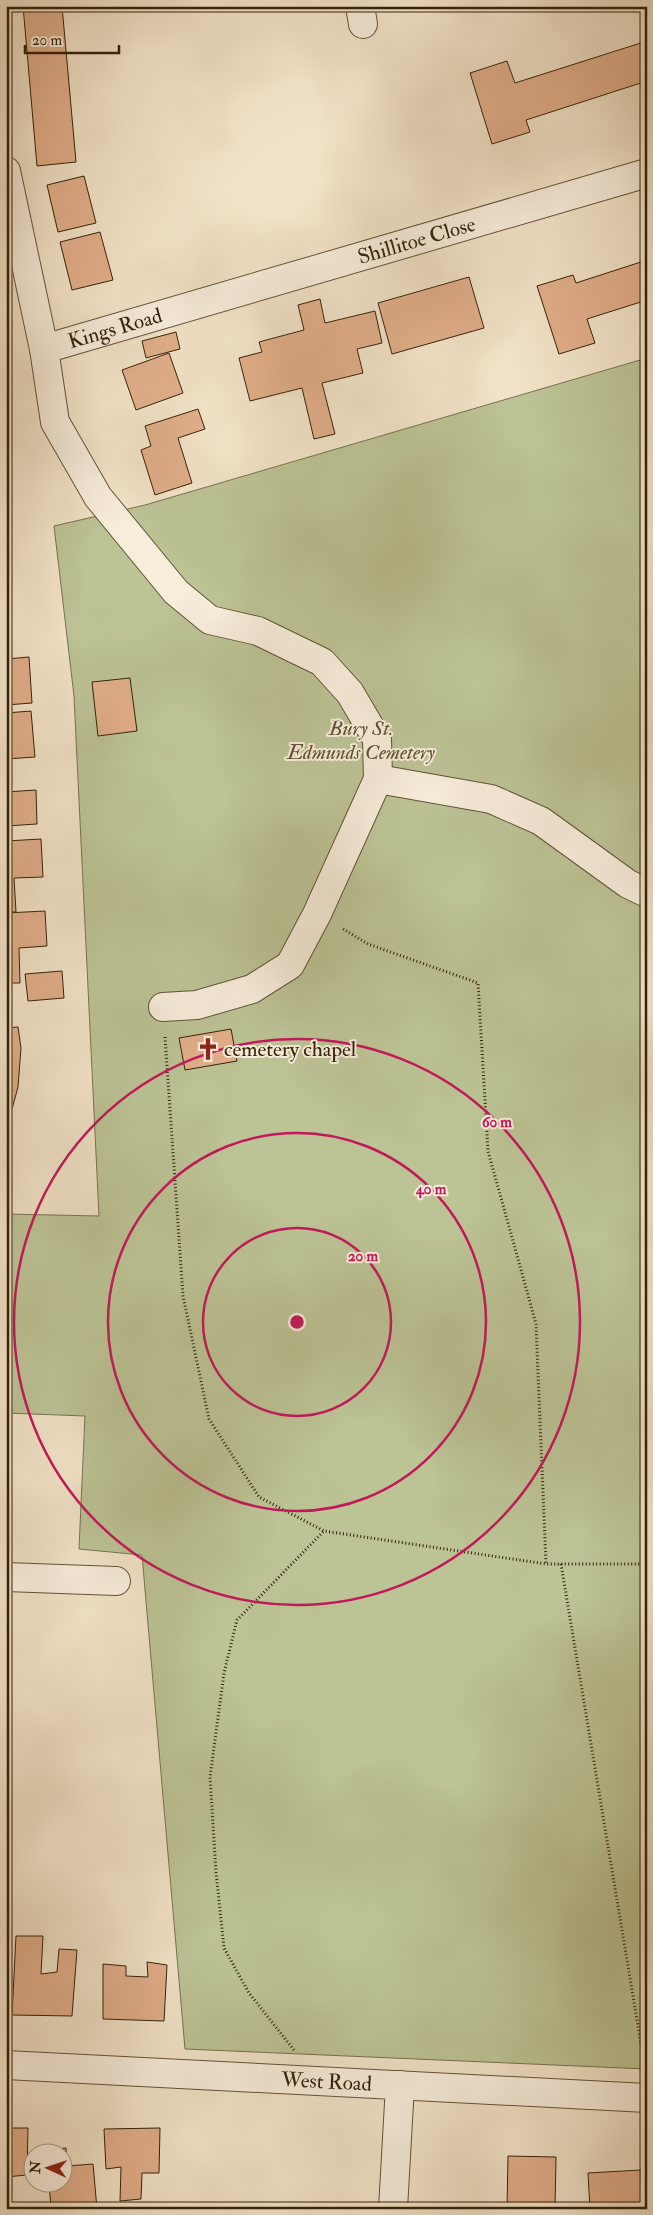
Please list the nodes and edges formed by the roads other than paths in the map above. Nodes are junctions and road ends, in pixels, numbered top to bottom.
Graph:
1 (6, 170) edge
2 (647, 173) edge
3 (186, 308) joint
4 (44, 349) junction
5 (378, 779) junction
6 (647, 894) edge
7 (163, 1007) road end
8 (6, 1577) edge
9 (116, 1581) dead end
10 (6, 2065) edge
11 (400, 2086) junction
12 (647, 2098) edge
13 (393, 2209) edge

1 - 4 street, Kings Road
2 - 3 street, Shillitoe Close
3 - 4 street, Kings Road
4 - 5 street, Kings Road
5 - 6 street
5 - 7 street
8 - 9 street
10 - 11 street, West Road
11 - 12 street, West Road
11 - 13 street

